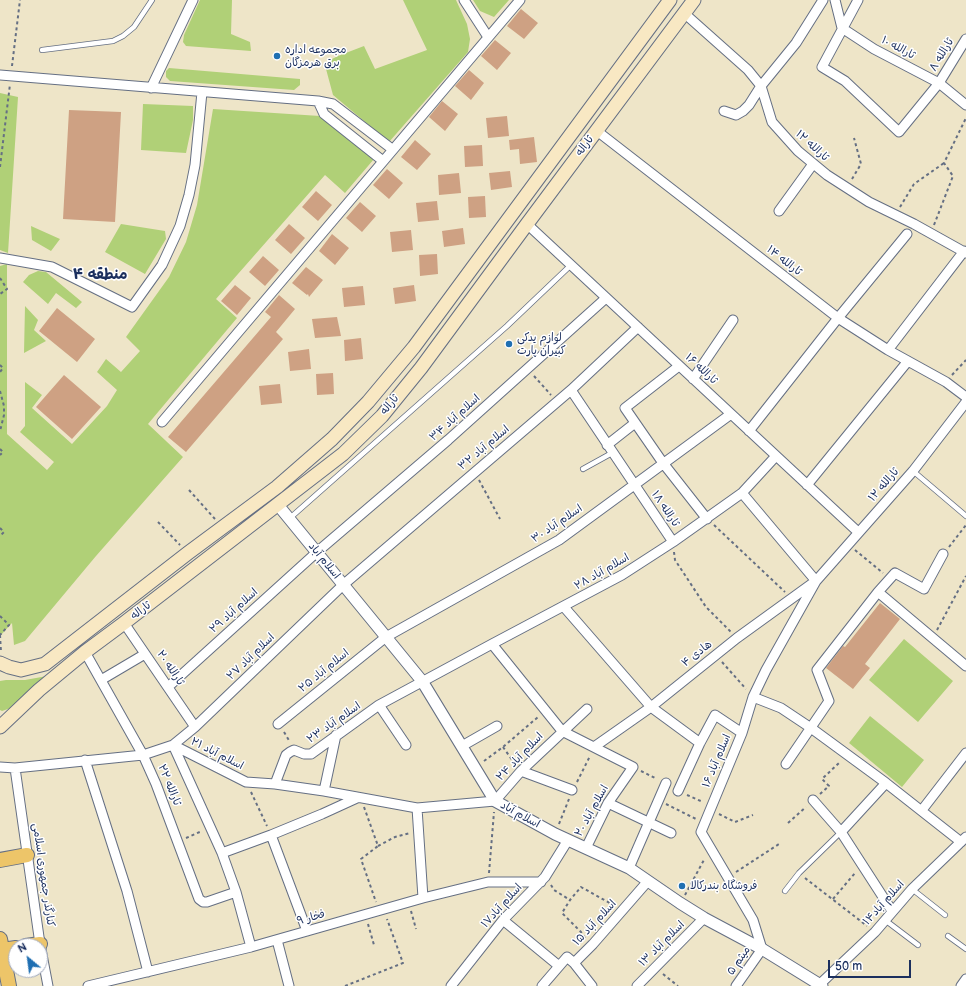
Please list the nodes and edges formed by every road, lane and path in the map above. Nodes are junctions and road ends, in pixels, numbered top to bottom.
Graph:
1 (152, 0) edge
2 (193, 0) edge
3 (464, 0) edge
4 (520, 0) edge
5 (670, 0) edge
6 (694, 0) edge
7 (823, 0) edge
8 (835, 0) edge
9 (858, 0) edge
10 (684, 13) junction
11 (842, 28) junction
12 (488, 37) junction
13 (966, 39) edge
14 (42, 50) dead end
15 (0, 75) edge
16 (939, 84) junction
17 (761, 86) junction
18 (151, 88) junction
19 (202, 92) junction
20 (318, 101) junction
21 (966, 105) edge
22 (724, 111) dead end
23 (966, 118) edge
24 (597, 131) junction
25 (854, 138) dead end
26 (392, 149) junction
27 (383, 161) junction
28 (944, 163) junction
29 (813, 164) junction
30 (847, 188) junction
31 (779, 211) dead end
32 (895, 214) junction
33 (527, 224) junction
34 (931, 233) junction
35 (907, 234) dead end
36 (965, 252) edge
37 (0, 258) edge
38 (571, 265) junction
39 (0, 278) edge
40 (454, 293) junction
41 (0, 294) edge
42 (606, 298) junction
43 (469, 304) junction
44 (838, 318) junction
45 (733, 320) dead end
46 (638, 327) junction
47 (888, 350) junction
48 (966, 360) edge
49 (908, 361) junction
50 (0, 365) edge
51 (679, 366) junction
52 (528, 368) junction
53 (0, 372) edge
54 (693, 379) junction
55 (946, 382) junction
56 (571, 390) junction
57 (0, 391) edge
58 (966, 397) edge
59 (557, 402) junction
60 (966, 402) edge
61 (731, 414) junction
62 (162, 422) dead end
63 (636, 423) junction
64 (0, 431) edge
65 (749, 431) junction
66 (607, 444) junction
67 (0, 449) edge
68 (612, 453) junction
69 (0, 455) edge
70 (776, 456) junction
71 (663, 463) junction
72 (584, 469) dead end
73 (912, 471) junction
74 (475, 472) junction
75 (634, 484) junction
76 (807, 485) junction
77 (189, 490) dead end
78 (742, 493) junction
79 (278, 505) junction
80 (966, 516) edge
81 (289, 518) junction
82 (707, 518) junction
83 (500, 520) dead end
84 (158, 522) dead end
85 (966, 525) edge
86 (222, 527) junction
87 (0, 528) edge
88 (858, 532) junction
89 (0, 536) edge
90 (673, 542) junction
91 (848, 544) junction
92 (317, 552) junction
93 (188, 553) junction
94 (943, 554) joint
95 (966, 576) edge
96 (890, 579) junction
97 (816, 581) junction
98 (343, 585) junction
99 (878, 592) junction
100 (791, 598) junction
101 (564, 607) junction
102 (0, 616) edge
103 (124, 623) junction
104 (0, 635) edge
105 (386, 637) junction
106 (932, 637) junction
107 (737, 638) junction
108 (492, 644) junction
109 (85, 652) junction
110 (145, 654) junction
111 (716, 654) junction
112 (3, 666) edge
113 (966, 666) edge
114 (101, 680) junction
115 (422, 682) junction
116 (168, 687) junction
117 (753, 697) junction
118 (380, 705) junction
119 (651, 706) junction
120 (587, 709) dead end
121 (545, 710) junction
122 (5, 718) edge
123 (278, 724) joint
124 (497, 726) dead end
125 (0, 727) edge
126 (195, 727) junction
127 (812, 728) junction
128 (562, 731) junction
129 (742, 733) junction
130 (336, 735) junction
131 (700, 743) junction
132 (173, 745) junction
133 (406, 745) dead end
134 (462, 746) junction
135 (503, 747) junction
136 (594, 748) junction
137 (294, 750) junction
138 (966, 753) edge
139 (848, 754) junction
140 (143, 755) junction
141 (85, 760) junction
142 (786, 764) dead end
143 (0, 767) edge
144 (633, 767) junction
145 (15, 768) junction
146 (475, 768) junction
147 (521, 772) junction
148 (246, 782) junction
149 (666, 783) joint
150 (886, 783) junction
151 (275, 784) junction
152 (829, 786) dead end
153 (572, 790) dead end
154 (678, 790) joint
155 (324, 791) junction
156 (359, 798) junction
157 (659, 800) junction
158 (813, 800) dead end
159 (495, 801) junction
160 (608, 803) junction
161 (417, 808) junction
162 (711, 808) junction
163 (922, 810) junction
164 (753, 815) dead end
165 (649, 823) junction
166 (704, 823) junction
167 (210, 827) junction
168 (418, 830) junction
169 (841, 832) junction
170 (671, 833) dead end
171 (271, 836) junction
172 (964, 839) edge
173 (568, 840) junction
174 (178, 842) junction
175 (779, 844) dead end
176 (378, 846) junction
177 (586, 848) junction
178 (710, 849) junction
179 (222, 853) junction
180 (28, 855) junction
181 (0, 860) edge
182 (862, 865) junction
183 (629, 868) junction
184 (799, 873) junction
185 (728, 877) junction
186 (543, 879) junction
187 (648, 881) junction
188 (488, 882) junction
189 (912, 889) junction
190 (785, 891) dead end
191 (236, 892) junction
192 (423, 898) junction
193 (570, 900) junction
194 (833, 900) junction
195 (408, 903) junction
196 (680, 903) junction
197 (382, 910) junction
198 (622, 911) junction
199 (892, 911) junction
200 (365, 915) junction
201 (945, 915) dead end
202 (704, 918) junction
203 (503, 920) junction
204 (885, 920) junction
205 (416, 929) dead end
206 (307, 931) junction
207 (875, 932) junction
208 (948, 936) dead end
209 (33, 938) edge
210 (276, 940) junction
211 (593, 944) junction
212 (374, 945) dead end
213 (918, 945) dead end
214 (6, 946) edge
215 (252, 947) junction
216 (762, 949) junction
217 (966, 949) edge
218 (574, 963) junction
219 (559, 966) junction
220 (656, 968) junction
221 (148, 972) junction
222 (966, 979) edge
223 (820, 985) edge
224 (9, 986) edge
225 (88, 986) edge
226 (289, 986) edge
227 (345, 986) edge
228 (451, 986) edge
229 (542, 986) edge
230 (592, 986) edge
231 (637, 986) edge
232 (678, 986) edge
233 (736, 986) edge
234 (961, 986) edge

1 - 14 lane
2 - 18 street
3 - 12 street
4 - 12 street
5 - 40 main road, ثاراله
6 - 10 main road, ثاراله
7 - 17 street
8 - 11 street
9 - 11 street
10 - 17 street, ثارالله ۱۲
10 - 24 main road, ثاراله
11 - 16 street, ثارالله ۱۰
11 - 16 street, ثارالله ۸
12 - 26 street
13 - 16 street, ثارالله ۸
15 - 18 street
16 - 21 street, ثارالله ۱۰
17 - 22 street
17 - 29 street, ثارالله ۱۲
18 - 19 street
19 - 20 street
19 - 37 street
20 - 26 street
20 - 27 street
23 - 28 path
24 - 33 main road, ثاراله
24 - 44 street, ثارالله ۱۴
25 - 30 path
26 - 27 street
27 - 62 street
28 - 32 path
28 - 34 path
29 - 30 street, ثارالله ۱۲
29 - 31 street
30 - 32 street, ثارالله ۱۲
32 - 34 street, ثارالله ۱۲
33 - 38 street, ثارالله ۱۶
33 - 43 main road, ثاراله
34 - 36 street, ثارالله ۱۲
35 - 44 street
36 - 47 street
38 - 42 street, ثارالله ۱۶
38 - 81 lane
39 - 41 path
40 - 43 main road
40 - 86 main road, ثاراله
42 - 46 street, ثارالله ۱۶
42 - 52 street, اسلام آباد ۳۴
43 - 79 main road, ثاراله
44 - 47 street, ثارالله ۱۴
44 - 65 street
45 - 54 street
46 - 51 street, ثارالله ۱۶
46 - 56 street, اسلام آباد ۳۲
47 - 49 street, ثارالله ۱۴
48 - 55 path
49 - 55 street, ثارالله ۱۴
49 - 76 street
50 - 53 path
51 - 54 street, ثارالله ۱۶
51 - 63 street
52 - 59 path
52 - 92 street, اسلام آباد ۳۴
54 - 61 street, ثارالله ۱۶
55 - 58 street, ثارالله ۱۴
56 - 59 street, اسلام آباد ۳۲
56 - 66 street, ثارالله ۱۸
57 - 64 path
59 - 74 street, اسلام آباد ۳۲
60 - 73 street, ثارالله ۱۲
61 - 65 street, ثارالله ۱۶
61 - 71 street, اسلام آباد ۳۰
63 - 66 street
63 - 71 street
65 - 70 street, ثارالله ۱۶
66 - 68 street, ثارالله ۱۸
67 - 69 path
68 - 72 lane
68 - 75 street, ثارالله ۱۸
70 - 76 street, ثارالله ۱۶
70 - 78 street, اسلام آباد ۲۸
71 - 75 street, اسلام آباد ۳۰
71 - 82 street
73 - 80 lane
73 - 88 street, ثارالله ۱۲
74 - 83 path
74 - 98 street, اسلام آباد ۳۲
75 - 90 street, ثارالله ۱۸
75 - 105 street, اسلام آباد ۳۰
76 - 88 street, ثارالله ۱۶
77 - 86 path
78 - 82 street, اسلام آباد ۲۸
78 - 97 street
79 - 81 street, اسلام آباد
79 - 103 main road, ثاراله
81 - 92 street, اسلام آباد
82 - 90 street, اسلام آباد ۲۸
82 - 100 path
84 - 93 path
85 - 94 path
86 - 93 main road, ثاراله
87 - 89 path
88 - 91 street, ثارالله ۱۲
90 - 101 street, اسلام آباد ۲۸
90 - 107 path, ثارالله ۱۸
91 - 96 path
91 - 97 street, ثارالله ۱۲
92 - 98 street, اسلام آباد
92 - 116 street, اسلام آباد ۲۹
93 - 112 main road, ثاراله
94 - 96 street
95 - 106 path
96 - 99 street
97 - 100 street, هادی ۴
97 - 117 street, اسلام آباد ۱۶
98 - 105 street, اسلام آباد
98 - 126 street, اسلام آباد ۲۷
99 - 106 street
99 - 127 street
100 - 107 street, هادی ۴
101 - 108 street, اسلام آباد ۲۸
101 - 119 street
102 - 104 path
103 - 109 main road, ثاراله
103 - 110 street, ثارالله ۲۰
104 - 112 path
105 - 115 street, اسلام آباد
105 - 123 street, اسلام آباد ۲۵
106 - 113 street
107 - 111 street, هادی ۴
108 - 115 street, اسلام آباد ۲۸
108 - 121 street
109 - 114 street, ثارالله ۲۲
109 - 122 main road, ثاراله
110 - 114 street
110 - 116 street, ثارالله ۲۰
111 - 117 path
111 - 119 street, هادی ۴
114 - 140 street, ثارالله ۲۲
115 - 118 street, اسلام آباد ۲۳
115 - 134 street, اسلام آباد
116 - 126 street, ثارالله ۲۰
117 - 127 street
117 - 129 street, اسلام آباد ۱۶
118 - 130 street, اسلام آباد ۲۳
118 - 133 street
119 - 131 street
119 - 136 street, هادی ۴
120 - 128 street, اسلام آباد ۲۴
121 - 128 street
121 - 135 path
122 - 125 main road, ثاراله
123 - 137 path
124 - 134 street
126 - 132 street, اسلام آباد ۲۷
127 - 139 street
127 - 142 street
128 - 136 street
128 - 147 street, اسلام آباد ۲۴
129 - 131 street
129 - 162 street, اسلام آباد ۱۶
130 - 137 street, اسلام آباد ۲۳
130 - 155 street
131 - 154 street
132 - 140 street, اسلام آباد ۲۱
132 - 148 street, اسلام آباد ۲۱
132 - 167 street
134 - 146 street, اسلام آباد
135 - 146 path
135 - 147 path
136 - 144 street
137 - 151 street
138 - 163 street
139 - 150 street
139 - 152 path
140 - 141 street, اسلام آباد ۲۱
140 - 174 street, ثارالله ۲۲
141 - 145 street, اسلام آباد ۲۱
141 - 221 street
143 - 145 street, اسلام آباد ۲۱
144 - 149 path
144 - 160 street, اسلام آباد ۲۰
145 - 180 street, کنارگذر جمهوری اسلامی
146 - 159 street, اسلام آباد
147 - 153 street
147 - 159 street, اسلام آباد ۲۴
148 - 151 street, اسلام آباد ۲۱
148 - 171 path
149 - 157 street
150 - 163 street
150 - 169 street
151 - 155 street, اسلام آباد ۲۱
154 - 162 path
155 - 156 street, اسلام آباد ۲۱
156 - 161 street, اسلام آباد ۲۱
156 - 171 street
156 - 176 path
157 - 165 street
157 - 166 path
158 - 169 street
159 - 161 street, اسلام آباد ۲۱
159 - 173 street, اسلام آباد
159 - 188 path
160 - 165 street
160 - 177 street, اسلام آباد ۲۰
161 - 168 street
162 - 164 path
162 - 166 street, اسلام آباد ۱۶
163 - 172 street
165 - 170 street
165 - 183 street
166 - 178 street
167 - 174 path
167 - 179 street
168 - 176 path
168 - 192 street
169 - 182 street
169 - 184 lane
171 - 179 street
171 - 206 street
172 - 189 street, اسلام آباد۱۴
173 - 177 street, اسلام آباد
173 - 186 street, اسلام آباد۱۷
174 - 191 street, ثارالله ۲۲
175 - 185 path
176 - 197 path
177 - 183 street, اسلام آباد
178 - 185 street
178 - 196 path
179 - 191 street
180 - 181 main road
180 - 209 street, کنارگذر جمهوری اسلامی
182 - 194 path
182 - 199 street
183 - 187 street, اسلام آباد
184 - 190 lane
184 - 194 path
185 - 216 street
186 - 188 street, فخار ۹
186 - 193 path
186 - 203 street, اسلام آباد۱۷
187 - 196 street, اسلام آباد
187 - 198 street, اسلام آباد ۱۵
188 - 192 street, فخار ۹
189 - 199 street, اسلام آباد۱۴
189 - 201 lane
191 - 215 street
192 - 195 street, فخار ۹
193 - 198 path
193 - 211 path
194 - 207 path
195 - 197 street, فخار ۹
195 - 205 path
196 - 202 street, اسلام آباد
197 - 200 street, فخار ۹
197 - 227 path
198 - 211 street, اسلام آباد ۱۵
199 - 204 street, اسلام آباد۱۴
200 - 206 street, فخار ۹
200 - 212 path
202 - 216 street, اسلام آباد
202 - 220 street, اسلام آباد ۱۳
203 - 219 street
203 - 228 street, اسلام آباد۱۷
204 - 207 street, اسلام آباد۱۴
204 - 213 lane
206 - 210 street, فخار ۹
207 - 223 street, اسلام آباد۱۴
208 - 217 lane
210 - 215 street, فخار ۹
210 - 226 street
211 - 218 street, اسلام آباد ۱۵
214 - 224 main road
215 - 221 street, فخار ۹
216 - 223 street, اسلام آباد
216 - 233 street, میثم ۵
218 - 219 street, اسلام آباد ۱۵
218 - 230 street
219 - 229 street
220 - 231 street, اسلام آباد ۱۳
220 - 232 path
221 - 225 street, فخار ۹
222 - 234 street

